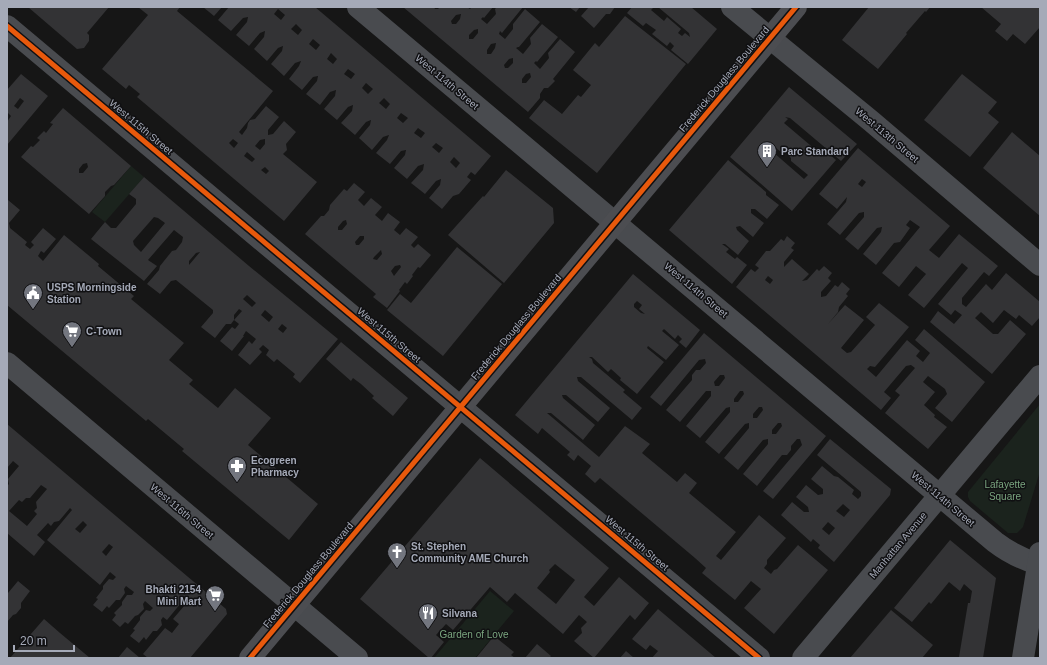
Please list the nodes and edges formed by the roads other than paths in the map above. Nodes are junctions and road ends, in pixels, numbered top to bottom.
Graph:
1 (358, 7) edge
2 (732, 7) edge
3 (796, 7) edge
4 (7, 26) edge
5 (770, 38) junction
6 (616, 222) junction
7 (1040, 264) edge
8 (7, 364) edge
9 (1040, 376) edge
10 (461, 407) junction
11 (940, 496) junction
12 (1039, 558) edge
13 (295, 604) junction
14 (1030, 650) edge
15 (250, 658) edge
16 (357, 658) edge
17 (759, 658) edge
18 (803, 658) edge

1 - 6 street, West 114th Street
2 - 5 street, West 113th Street
3 - 5 main road, Frederick Douglass Boulevard
4 - 10 street, West 115th Street
5 - 6 main road, Frederick Douglass Boulevard
5 - 7 street, West 113th Street
6 - 10 main road, Frederick Douglass Boulevard
6 - 11 street, West 114th Street
8 - 13 street, West 116th Street
9 - 11 street, Manhattan Avenue
10 - 13 main road, Frederick Douglass Boulevard
10 - 17 street, West 115th Street
11 - 12 street, West 114th Street
11 - 18 street, Manhattan Avenue
12 - 14 street
13 - 15 main road, Frederick Douglass Boulevard
13 - 16 street, West 116th Street

